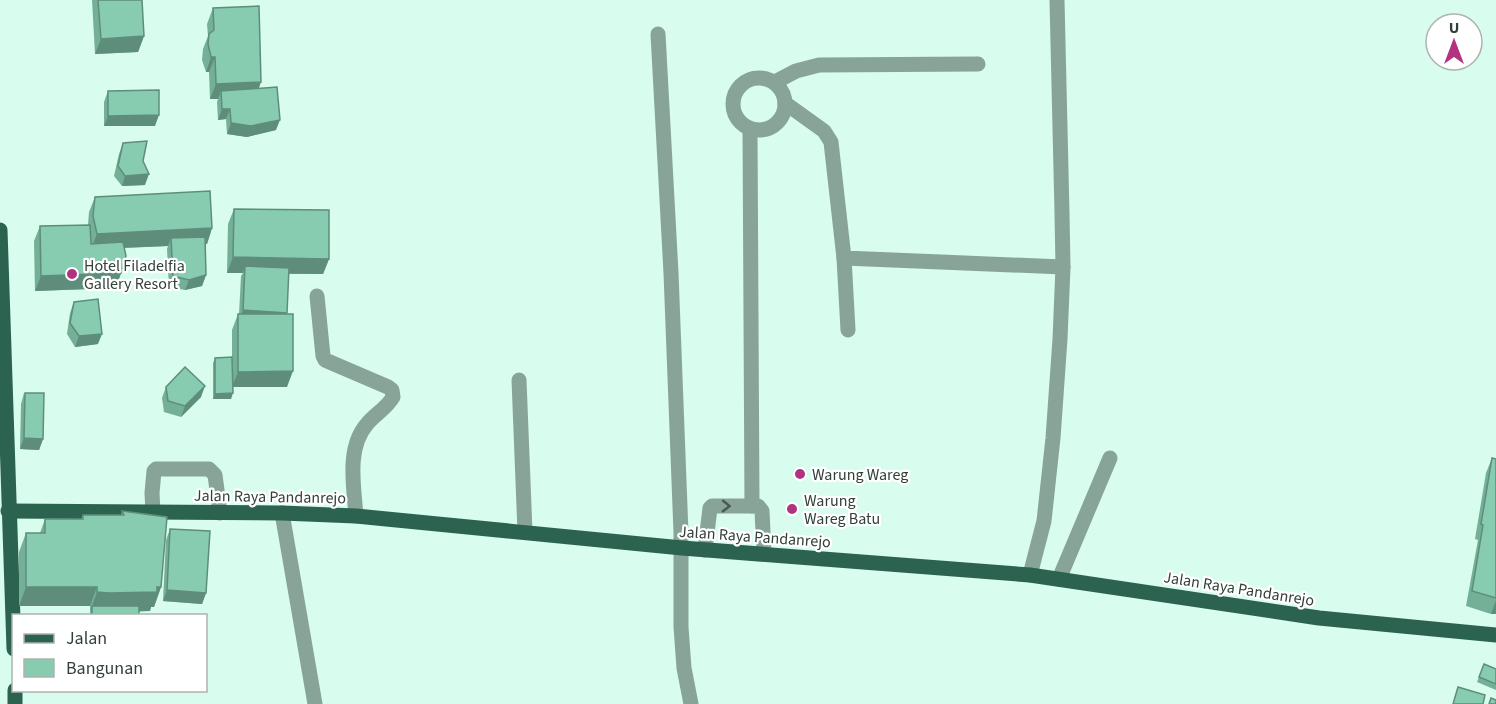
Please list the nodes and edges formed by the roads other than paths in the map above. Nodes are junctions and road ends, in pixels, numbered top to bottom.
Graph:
1 (1057, 0) edge
2 (658, 34) dead end
3 (978, 64) dead end
4 (775, 82) junction
5 (785, 103) junction
6 (750, 129) junction
7 (0, 230) edge
8 (844, 258) junction
9 (1063, 267) junction
10 (317, 296) dead end
11 (848, 330) dead end
12 (519, 380) dead end
13 (1110, 458) dead end
14 (752, 506) junction
15 (4, 512) edge
16 (153, 512) junction
17 (220, 513) junction
18 (282, 513) junction
19 (356, 516) junction
20 (525, 532) junction
21 (682, 548) junction
22 (705, 550) junction
23 (764, 554) junction
24 (1030, 575) junction
25 (1059, 579) junction
26 (12, 622) edge
27 (1496, 635) edge
28 (315, 704) edge
29 (691, 704) edge

1 - 9 street
2 - 21 street
3 - 4 street
4 - 5 street
4 - 6 street
5 - 6 street
5 - 8 street
6 - 14 street
7 - 15 main road
8 - 9 street
8 - 11 street
9 - 24 street
10 - 19 street
12 - 20 street
13 - 25 street
22 -> 14 street
14 - 23 street
15 - 16 main road, Jalan Raya Pandanrejo
15 - 26 main road
16 - 17 main road, Jalan Raya Pandanrejo
16 - 17 street
17 - 18 main road, Jalan Raya Pandanrejo
18 - 19 main road, Jalan Raya Pandanrejo
18 - 28 street
19 - 20 main road, Jalan Raya Pandanrejo
20 - 21 main road, Jalan Raya Pandanrejo
21 - 22 main road, Jalan Raya Pandanrejo
21 - 29 street
22 - 23 main road, Jalan Raya Pandanrejo
23 - 24 main road, Jalan Raya Pandanrejo
24 - 25 main road, Jalan Raya Pandanrejo
25 - 27 main road, Jalan Raya Pandanrejo

